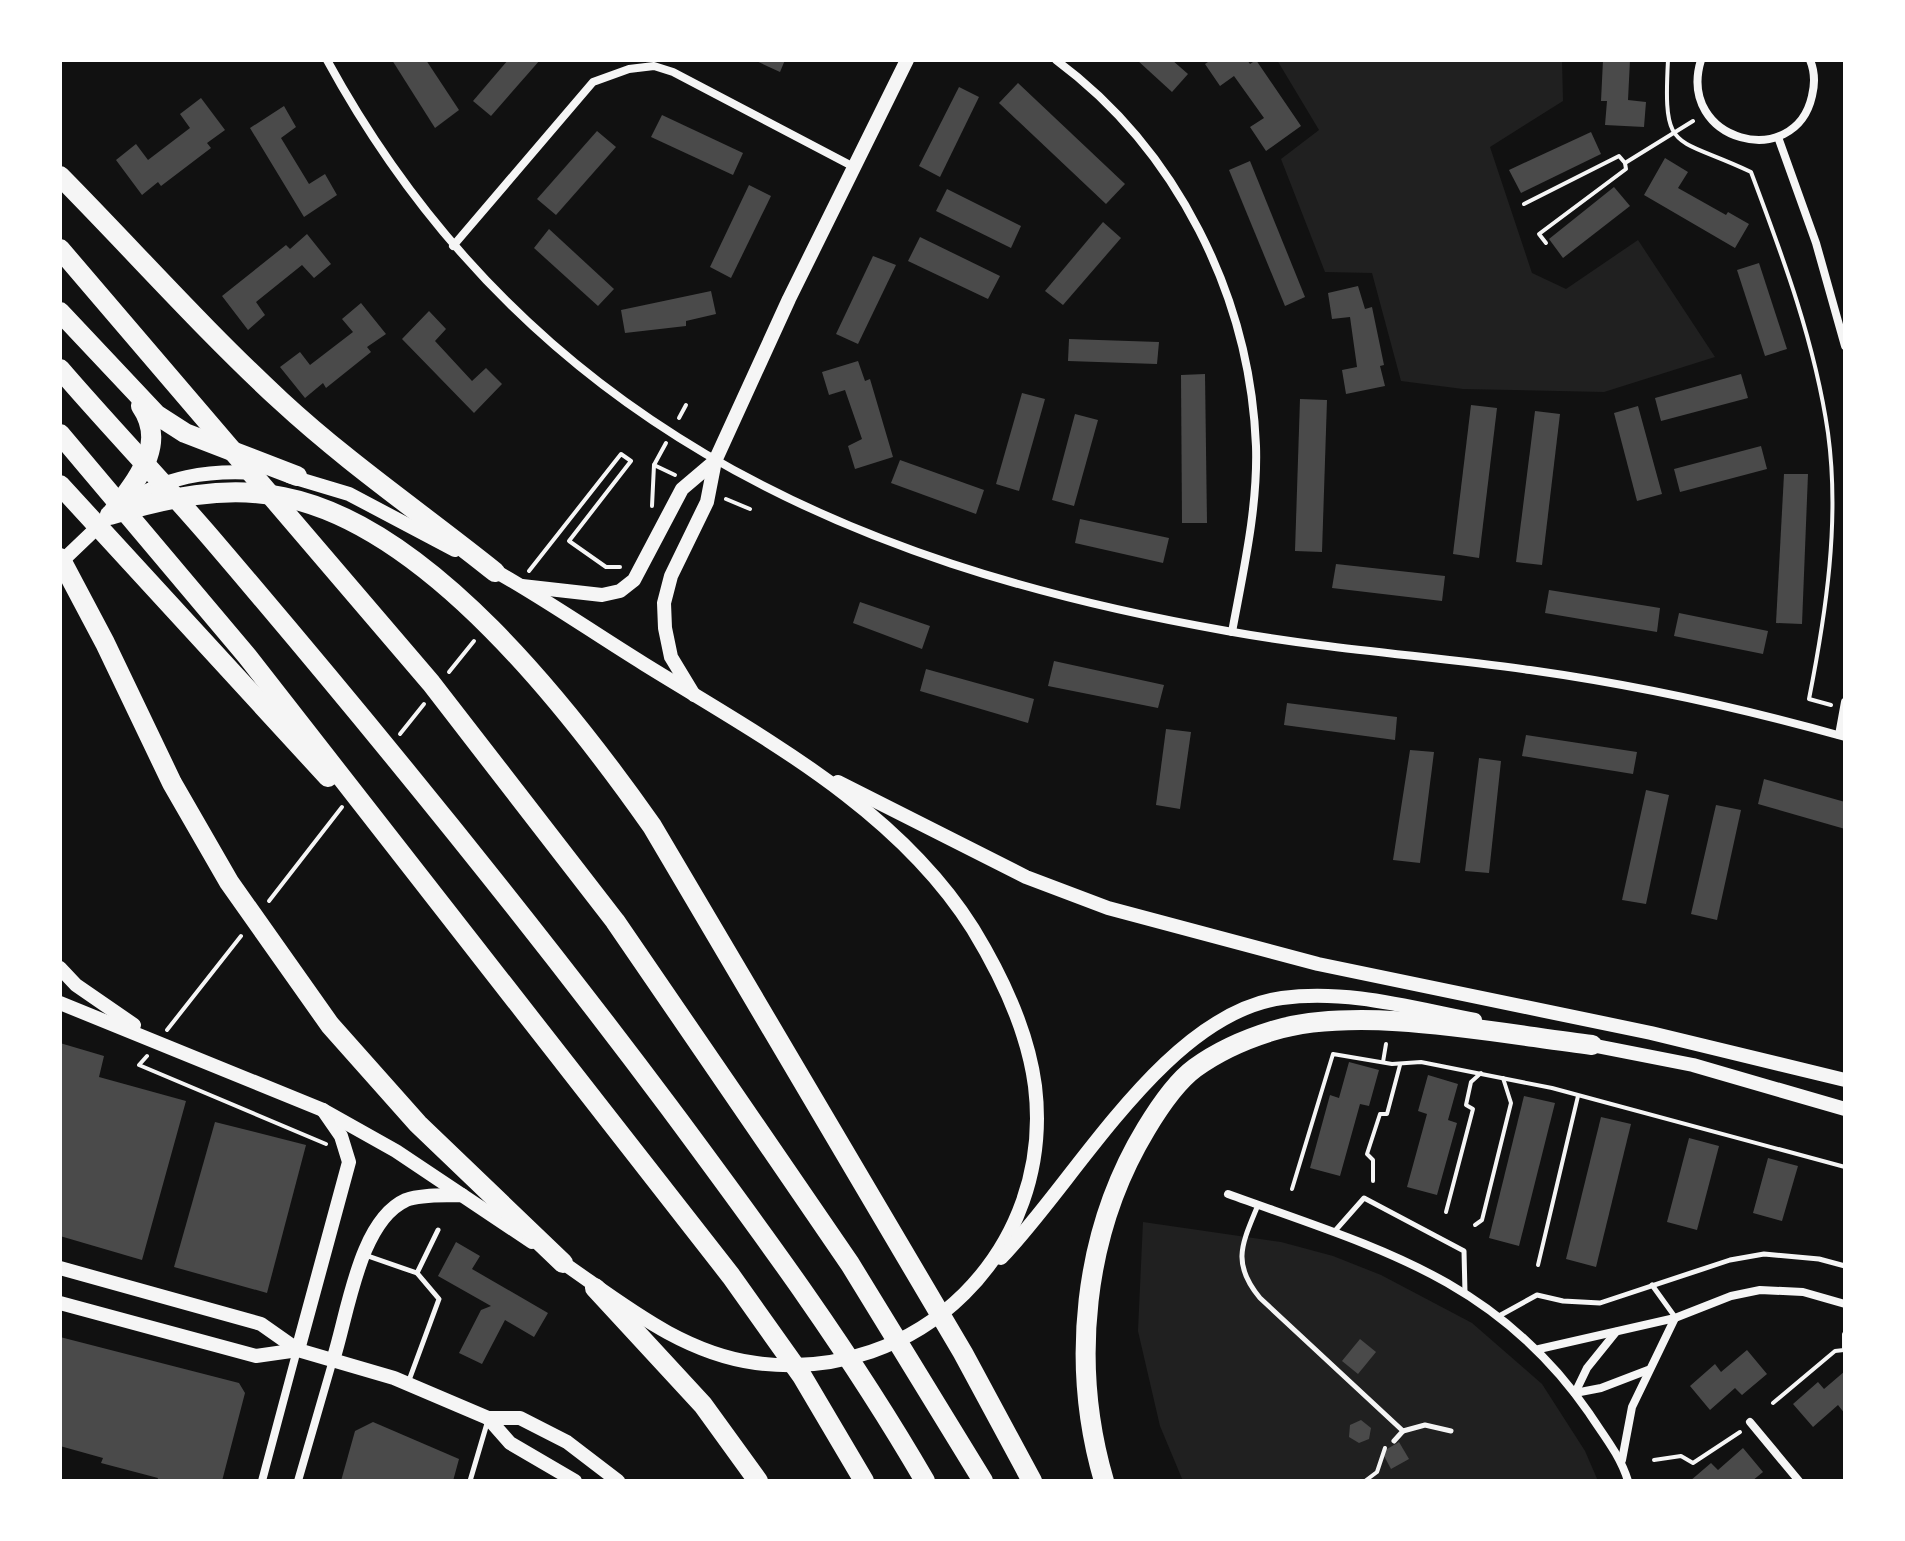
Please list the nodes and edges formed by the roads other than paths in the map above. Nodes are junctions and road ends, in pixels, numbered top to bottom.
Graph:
1 (327, 60) edge
2 (907, 60) edge
3 (1056, 60) edge
4 (1701, 60) edge
5 (1810, 60) edge
6 (1778, 137) junction
7 (852, 166) junction
8 (60, 176) edge
9 (453, 246) junction
10 (60, 249) edge
11 (60, 312) edge
12 (1845, 346) edge
13 (60, 369) edge
14 (129, 389) junction
15 (60, 434) edge
16 (715, 461) junction
17 (297, 476) junction
18 (60, 485) edge
19 (110, 515) junction
20 (60, 561) edge
21 (495, 572) junction
22 (518, 581) junction
23 (1232, 632) junction
24 (694, 695) junction
25 (1844, 705) edge
26 (1842, 736) edge
27 (817, 771) junction
28 (417, 870) junction
29 (60, 968) edge
30 (60, 1003) edge
31 (154, 1044) junction
32 (1592, 1045) junction
33 (1845, 1080) edge
34 (1845, 1109) edge
35 (323, 1110) junction
36 (1228, 1194) dead end
37 (462, 1195) junction
38 (1258, 1205) junction
39 (438, 1230) dead end
40 (1334, 1232) junction
41 (364, 1255) junction
42 (563, 1263) junction
43 (1845, 1266) edge
44 (60, 1268) edge
45 (417, 1273) junction
46 (978, 1283) junction
47 (1652, 1285) junction
48 (595, 1288) junction
49 (1465, 1293) junction
50 (60, 1303) edge
51 (1845, 1304) edge
52 (1499, 1316) junction
53 (1675, 1318) junction
54 (1616, 1332) junction
55 (1539, 1349) junction
56 (298, 1350) junction
57 (333, 1360) junction
58 (1648, 1370) junction
59 (408, 1384) junction
60 (1575, 1393) junction
61 (488, 1418) junction
62 (1750, 1422) dead end
63 (1403, 1431) junction
64 (1451, 1431) dead end
65 (1394, 1441) road end
66 (1622, 1460) junction
67 (262, 1481) edge
68 (298, 1481) edge
69 (470, 1481) edge
70 (575, 1481) edge
71 (618, 1481) edge
72 (758, 1481) edge
73 (864, 1481) edge
74 (925, 1481) edge
75 (983, 1481) edge
76 (1032, 1481) edge
77 (1104, 1481) edge
78 (1628, 1481) edge
79 (1799, 1481) edge

1 - 9 street
2 - 7 main road
3 - 23 street
4 - 6 street
5 - 6 street
6 - 12 street
7 - 9 street
7 - 16 main road
8 - 21 highway
9 - 16 street
10 - 75 highway
11 - 14 highway
13 - 74 highway
14 - 17 highway
14 - 19 highway
15 - 28 highway
16 - 22 main road
16 - 23 street
16 - 24 main road
17 - 19 main road
17 - 21 main road
18 - 28 highway
19 - 20 main road
19 - 76 highway
20 - 42 highway
21 - 22 main road
22 - 24 main road
23 - 26 street
24 - 27 main road
25 - 26 street
27 - 33 main road
27 - 46 main road
28 - 73 highway
29 - 31 main road
30 - 31 main road
31 - 35 main road
32 - 34 main road
32 - 46 main road
32 - 77 highway
35 - 37 main road
35 - 56 main road
36 - 38 street
37 - 41 main road
37 - 42 main road
38 - 40 street
38 - 63 lane
39 - 45 lane
40 - 49 street
40 - 49 lane
41 - 45 lane
41 - 57 main road
42 - 48 main road
43 - 47 lane
44 - 56 main road
45 - 59 lane
46 - 48 main road
47 - 52 lane
47 - 53 lane
48 - 72 highway
49 - 52 street
50 - 56 main road
51 - 53 street
52 - 55 street
53 - 54 street
53 - 58 street
54 - 55 street
54 - 60 street
55 - 60 street
56 - 57 main road
56 - 67 street
57 - 59 main road
57 - 68 street
58 - 60 street
58 - 66 street
59 - 61 main road
60 - 66 street
61 - 69 lane
61 - 70 main road
61 - 71 main road
62 - 79 street
63 - 64 lane
63 - 65 lane
66 - 78 street

